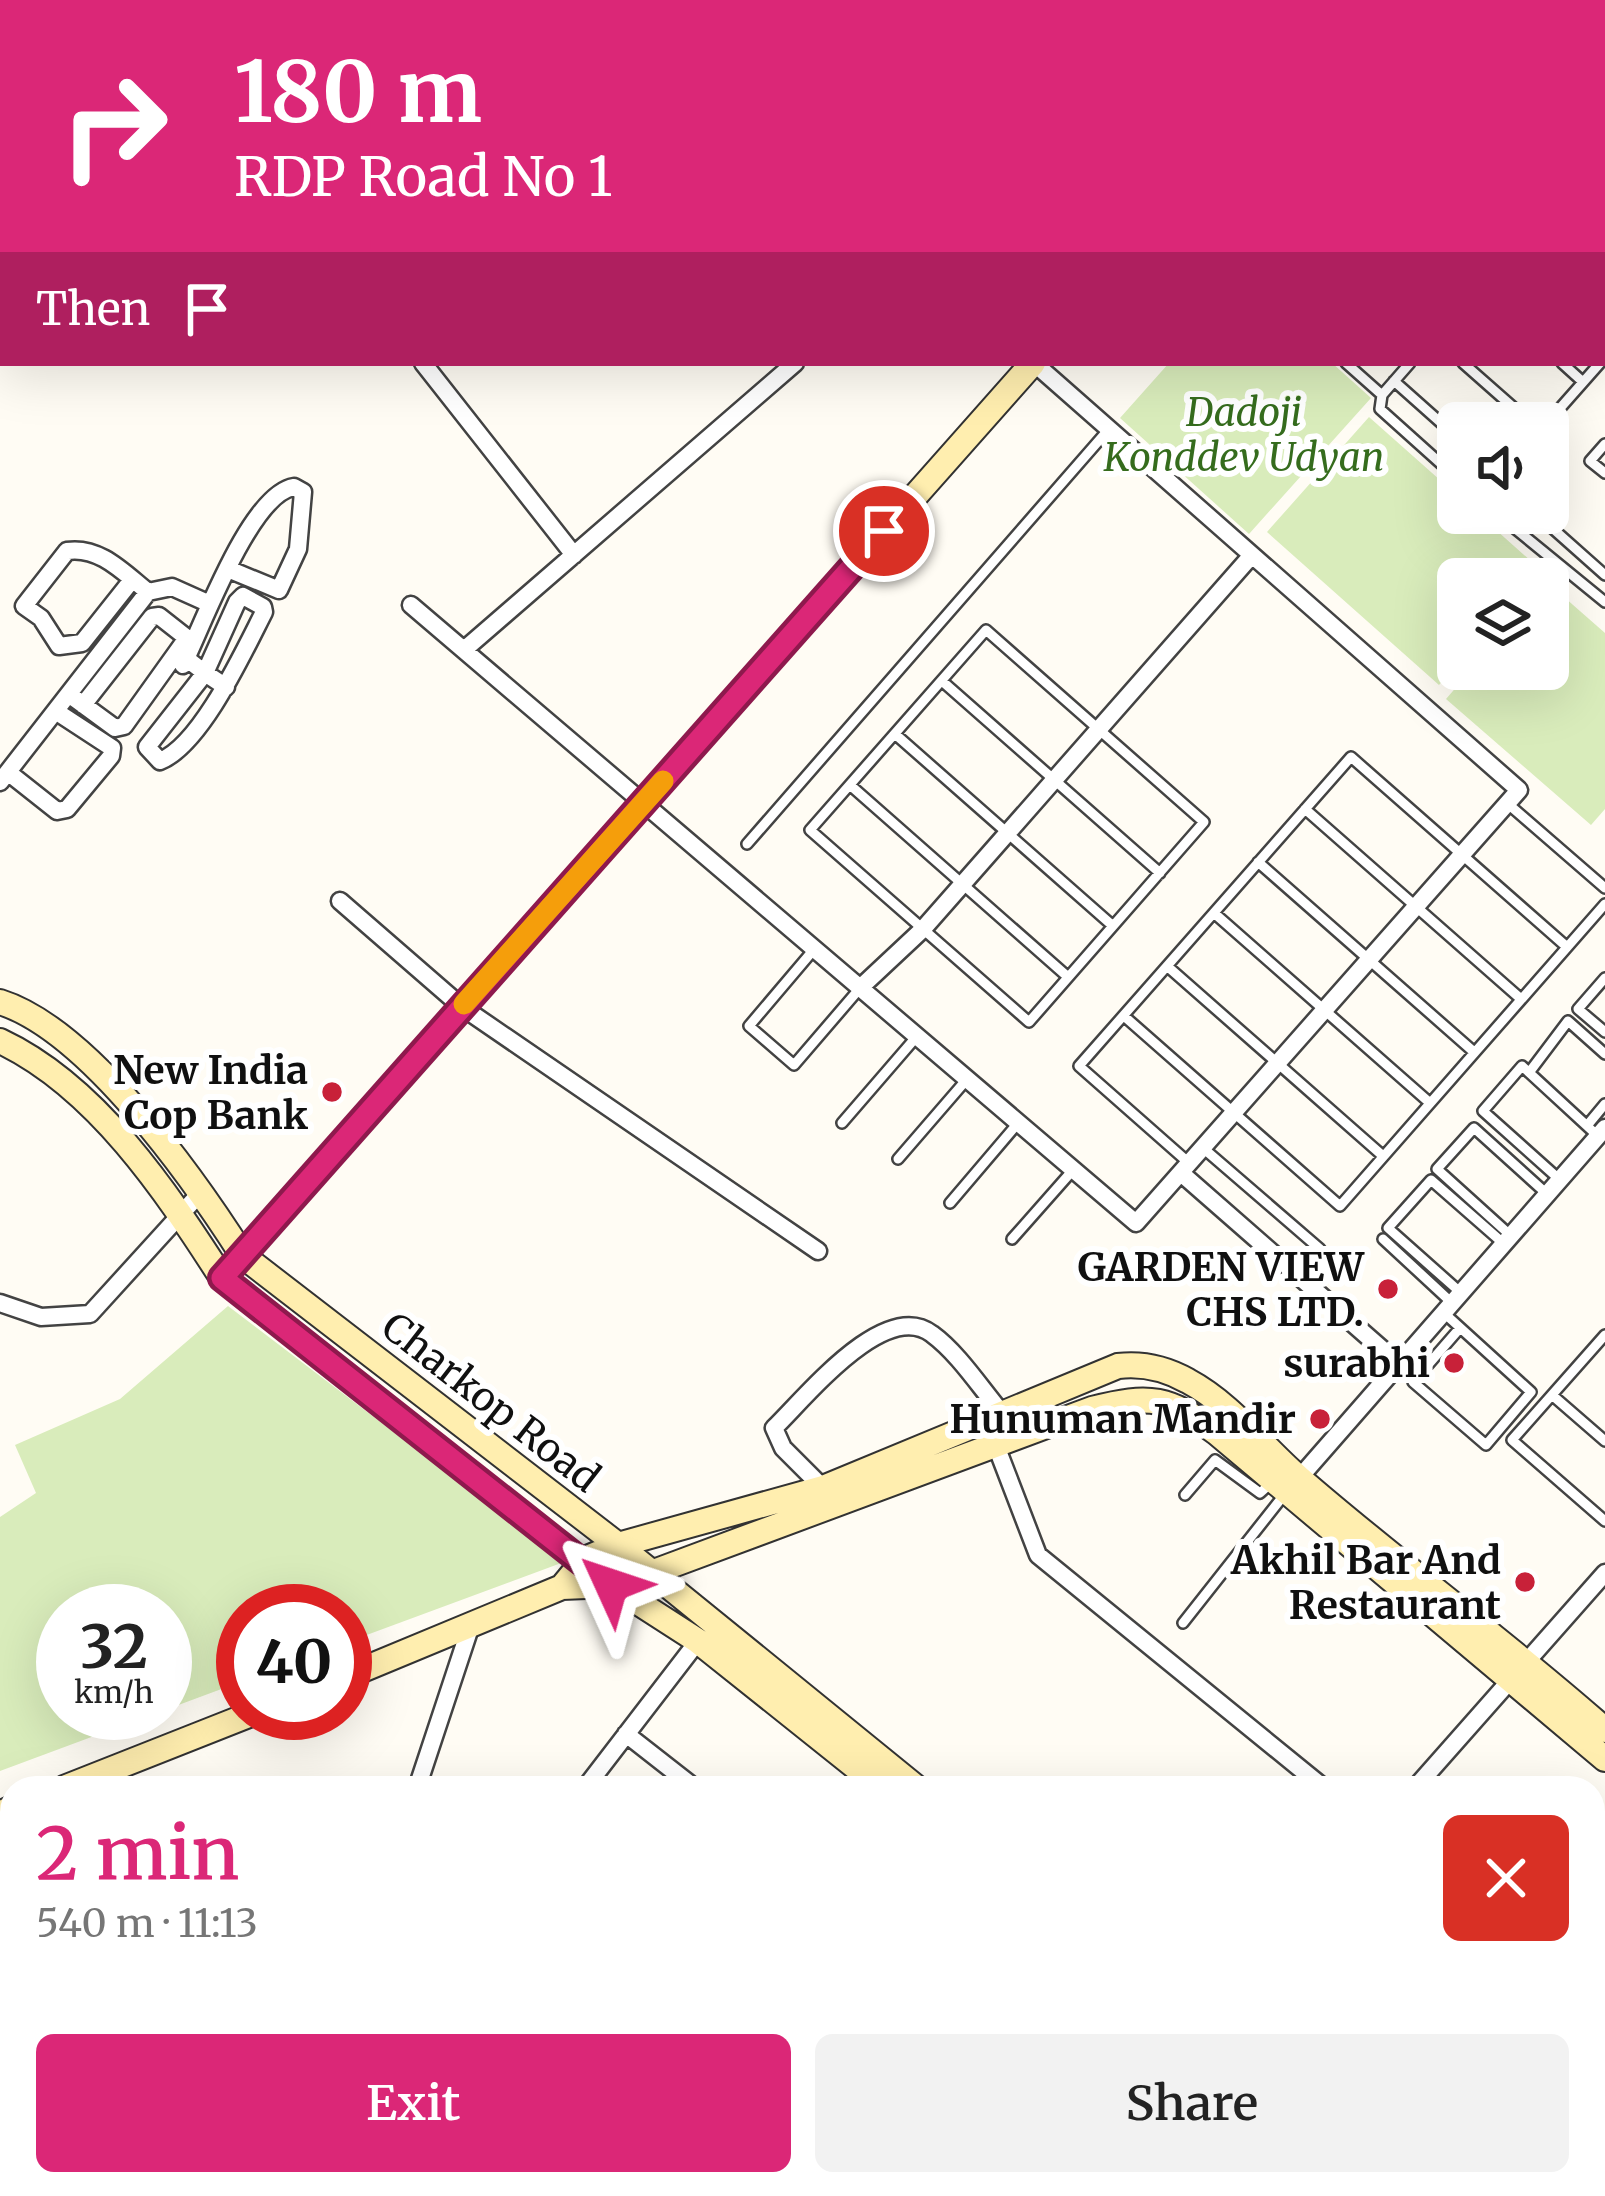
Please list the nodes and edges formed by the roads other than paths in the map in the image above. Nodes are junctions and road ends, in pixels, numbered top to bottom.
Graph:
1 (425, 366) edge
2 (792, 366) edge
3 (1031, 366) edge
4 (1037, 366) edge
5 (1349, 366) edge
6 (1407, 366) edge
7 (1466, 366) edge
8 (1565, 366) edge
9 (1597, 366) edge
10 (1394, 381) junction
11 (1583, 382) junction
12 (1382, 395) junction
13 (1507, 402) edge
14 (1565, 402) edge
15 (1437, 419) edge
16 (1109, 429) junction
17 (1605, 444) edge
18 (1437, 460) edge
19 (1605, 473) edge
20 (1522, 534) edge
21 (1559, 534) edge
22 (574, 555) junction
23 (1252, 555) junction
24 (228, 569) junction
25 (1605, 575) edge
26 (132, 580) junction
27 (148, 592) junction
28 (1605, 602) edge
29 (210, 604) junction
30 (411, 605) dead end
31 (465, 650) junction
32 (205, 673) junction
33 (942, 681) junction
34 (226, 687) junction
35 (76, 700) junction
36 (57, 712) junction
37 (1099, 730) junction
38 (895, 734) junction
39 (5, 778) edge
40 (1054, 780) junction
41 (850, 785) junction
42 (645, 801) junction
43 (1508, 802) junction
44 (1305, 809) junction
45 (1007, 833) junction
46 (747, 844) dead end
47 (1462, 854) junction
48 (1258, 862) junction
49 (1160, 873) junction
50 (963, 884) junction
51 (1605, 888) edge
52 (340, 901) dead end
53 (1605, 904) edge
54 (1416, 907) junction
55 (1214, 913) junction
56 (1113, 926) junction
57 (923, 929) junction
58 (1567, 946) junction
59 (816, 947) junction
60 (1369, 959) junction
61 (1167, 966) junction
62 (1069, 977) junction
63 (1605, 978) edge
64 (861, 986) junction
65 (1521, 999) junction
66 (0, 1002) edge
67 (462, 1007) junction
68 (1325, 1010) junction
69 (1124, 1016) junction
70 (1605, 1032) edge
71 (918, 1035) junction
72 (0, 1041) edge
73 (1474, 1052) junction
74 (1605, 1054) edge
75 (1277, 1063) junction
76 (968, 1078) junction
77 (1430, 1103) junction
78 (1605, 1104) edge
79 (1234, 1113) junction
80 (1019, 1122) junction
81 (842, 1123) dead end
82 (1598, 1129) edge
83 (1203, 1148) junction
84 (1383, 1156) junction
85 (898, 1159) dead end
86 (1185, 1168) junction
87 (1073, 1170) junction
88 (1560, 1179) junction
89 (202, 1191) junction
90 (1546, 1194) junction
91 (950, 1203) dead end
92 (181, 1214) junction
93 (1012, 1239) dead end
94 (1383, 1239) dead end
95 (1506, 1239) junction
96 (1320, 1249) dead end
97 (818, 1251) dead end
98 (243, 1256) junction
99 (222, 1278) junction
100 (1451, 1302) junction
101 (0, 1303) edge
102 (1460, 1328) junction
103 (1605, 1335) edge
104 (1595, 1346) junction
105 (1605, 1355) edge
106 (1399, 1364) junction
107 (1552, 1394) junction
108 (993, 1414) junction
109 (1605, 1441) edge
110 (996, 1445) junction
111 (1286, 1483) junction
112 (823, 1488) junction
113 (1185, 1495) dead end
114 (1605, 1521) edge
115 (618, 1545) junction
116 (585, 1559) junction
117 (651, 1573) junction
118 (1605, 1573) edge
119 (611, 1585) junction
120 (562, 1587) junction
121 (1183, 1623) dead end
122 (470, 1628) junction
123 (698, 1641) junction
124 (372, 1666) edge
125 (1521, 1669) junction
126 (216, 1728) edge
127 (1605, 1730) edge
128 (626, 1734) junction
129 (1605, 1759) edge
130 (94, 1776) edge
131 (421, 1776) edge
132 (594, 1776) edge
133 (680, 1776) edge
134 (867, 1776) edge
135 (902, 1776) edge
136 (1309, 1776) edge
137 (1426, 1776) edge

1 - 22 street
2 - 22 street
3 - 42 street
4 - 16 street
5 - 12 lane
6 - 10 lane
7 - 13 lane
8 - 11 lane
9 - 11 lane
10 - 12 lane
10 - 15 lane
11 - 14 lane
12 - 18 lane
16 - 23 street
16 - 46 lane
17 - 19 lane
20 - 28 lane
21 - 25 lane
22 - 31 street
23 - 37 street
23 - 43 street
24 - 24 street
24 - 29 street
26 - 26 street
26 - 27 street
27 - 29 street
27 - 35 street
29 - 32 street
30 - 31 street
31 - 42 street
32 - 34 street
32 - 34 street
32 - 34 street
33 - 37 lane
33 - 38 lane
33 - 40 lane
35 - 35 street
35 - 36 street
36 - 39 street
36 - 39 street
37 - 40 street
37 - 49 lane
38 - 41 lane
38 - 45 lane
40 - 45 street
40 - 49 lane
41 - 50 lane
41 - 57 lane
42 - 59 street
42 - 67 street
43 - 47 street
43 - 51 lane
44 - 47 lane
44 - 48 lane
44 - 54 lane
45 - 50 street
45 - 56 lane
47 - 54 street
47 - 58 lane
48 - 55 lane
48 - 60 lane
49 - 56 lane
50 - 57 street
50 - 62 lane
52 - 67 street
53 - 58 lane
54 - 60 street
54 - 65 lane
55 - 61 lane
55 - 68 lane
56 - 62 lane
57 - 62 lane
57 - 64 street
58 - 65 lane
59 - 64 street
59 - 64 lane
60 - 68 street
60 - 73 lane
61 - 69 lane
61 - 75 lane
63 - 70 lane
64 - 71 street
65 - 73 lane
66 - 89 street
67 - 97 street
67 - 98 street
68 - 75 street
68 - 77 lane
69 - 79 lane
69 - 86 lane
71 - 76 street
71 - 81 lane
72 - 92 street, Charkop Road
73 - 77 lane
74 - 82 lane
75 - 79 street
75 - 84 lane
76 - 80 street
76 - 85 lane
77 - 84 lane
78 - 82 lane
79 - 83 street
79 - 84 lane
80 - 87 street
80 - 91 lane
82 - 88 street
82 - 88 lane
83 - 86 street
83 - 96 lane
86 - 87 street
86 - 106 street
87 - 93 lane
88 - 90 street
89 - 92 street
89 - 98 street
90 - 95 street
90 - 95 lane
92 - 99 street, Charkop Road
92 - 101 street
94 - 100 lane
95 - 100 street
95 - 100 lane
98 - 99 street
98 - 115 street, Charkop Road
99 - 116 street, Charkop Road
100 - 102 lane
100 - 106 street
102 - 102 lane
103 - 104 lane
104 - 105 lane
104 - 107 lane
106 - 111 street
107 - 109 lane
107 - 114 lane
108 - 110 street
108 - 111 street
108 - 112 street
108 - 112 street
110 - 111 street
110 - 117 street
110 - 136 street
111 - 113 lane
111 - 121 lane
111 - 125 street
112 - 115 street
115 - 116 street
115 - 117 street, Charkop Road
116 - 119 street, Charkop Road
116 - 120 street
117 - 119 street
117 - 135 street, Charkop Road
118 - 125 street
119 - 120 street
119 - 123 street, Charkop Road
120 - 122 street
122 - 124 street
122 - 131 street
123 - 128 street
123 - 134 street, Charkop Road
125 - 127 street
125 - 129 street
125 - 137 street
126 - 130 street
128 - 132 street
128 - 133 street

